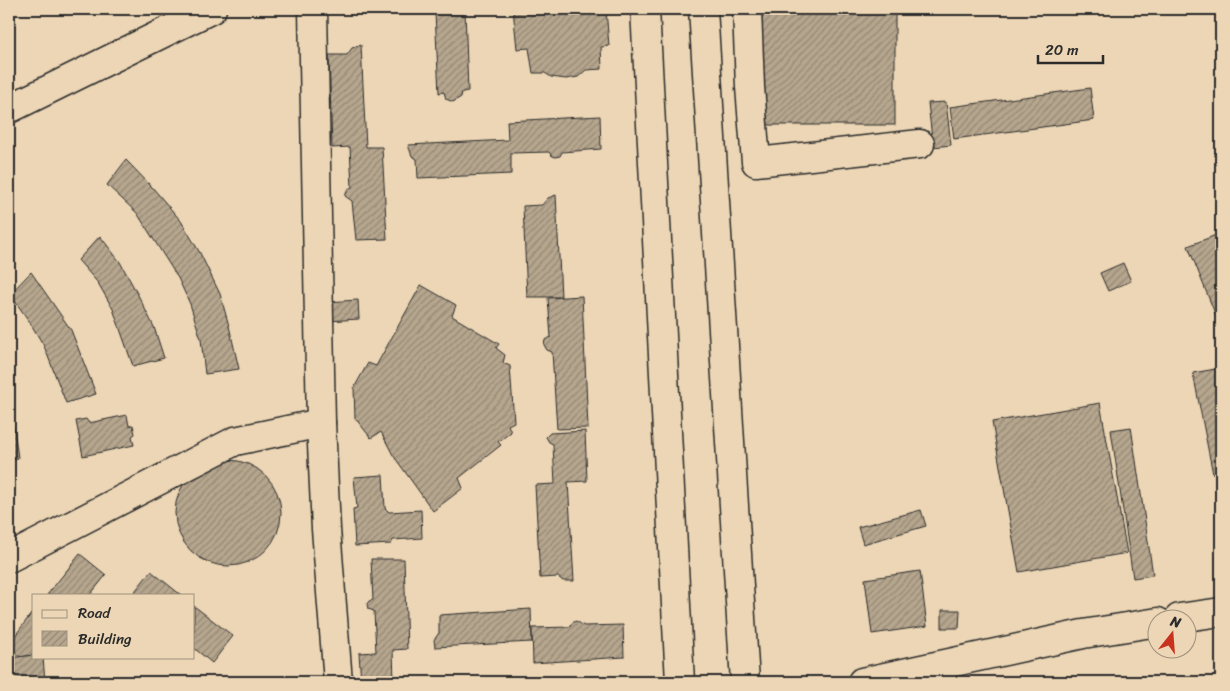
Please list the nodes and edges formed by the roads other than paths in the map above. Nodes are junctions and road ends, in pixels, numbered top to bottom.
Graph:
1 (212, 9) edge
2 (313, 9) edge
3 (645, 9) edge
4 (703, 9) edge
5 (747, 9) edge
6 (9, 109) edge
7 (920, 144) dead end
8 (322, 423) junction
9 (9, 558) edge
10 (1221, 612) edge
11 (1198, 615) edge
12 (1148, 624) edge
13 (338, 682) edge
14 (680, 682) edge
15 (745, 682) edge
16 (862, 682) edge

1 - 6 main road
2 - 8 main road
3 - 14 main road
4 - 15 main road
5 - 7 main road
8 - 9 main road
8 - 13 main road
10 - 11 main road
12 - 16 main road

